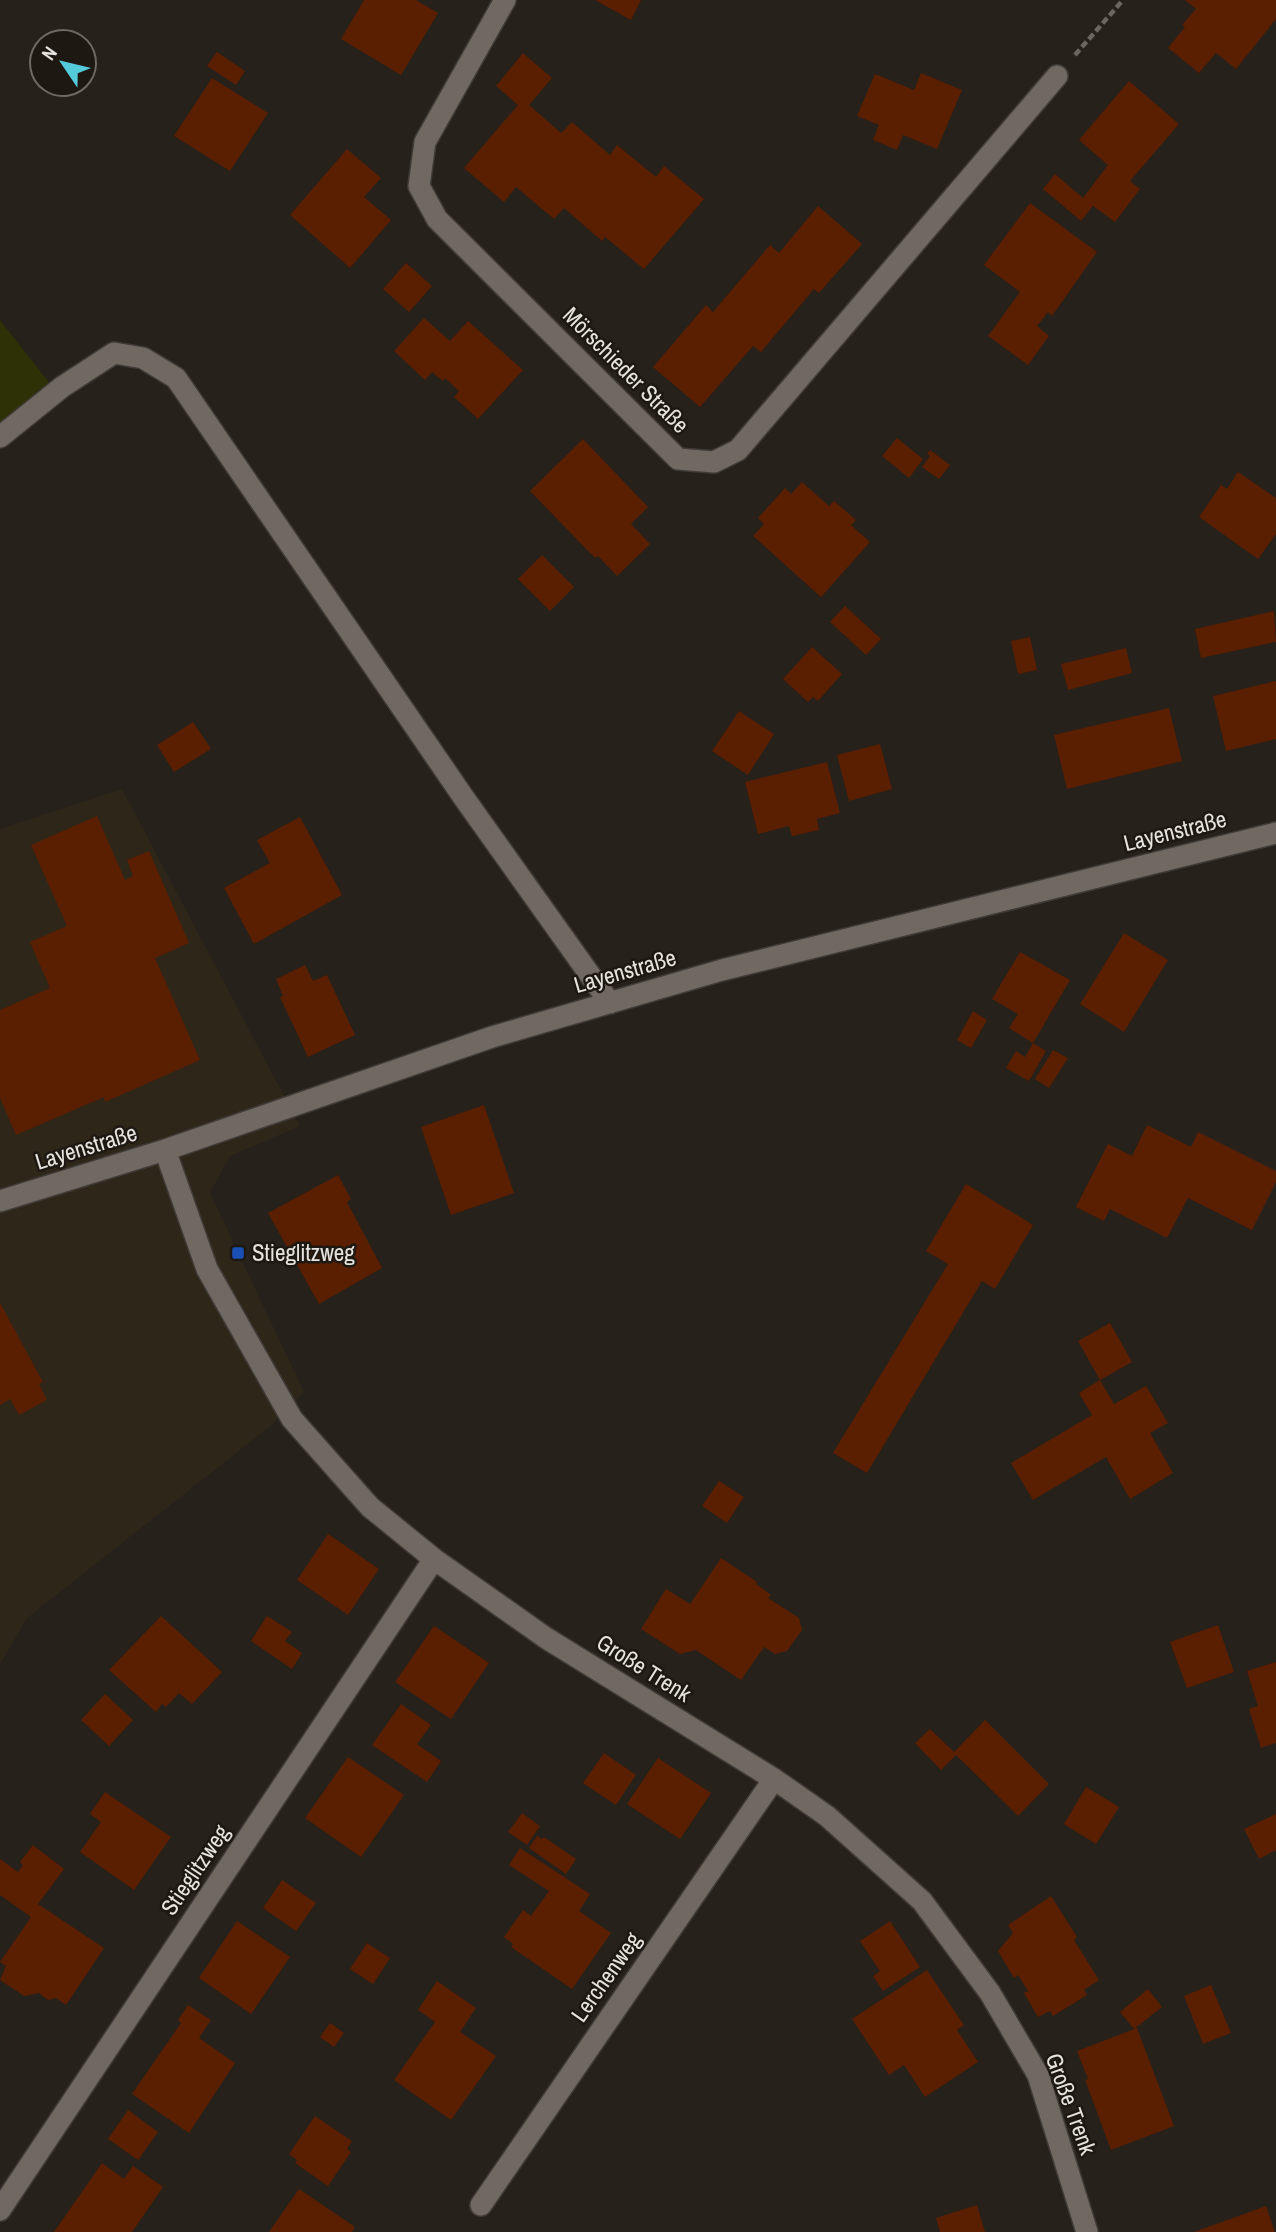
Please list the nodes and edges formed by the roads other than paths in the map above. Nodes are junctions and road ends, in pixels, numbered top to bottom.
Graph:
1 (505, 0) edge
2 (1057, 76) road end
3 (0, 437) edge
4 (1276, 833) edge
5 (610, 1003) junction
6 (165, 1150) junction
7 (0, 1201) edge
8 (435, 1559) junction
9 (775, 1779) junction
10 (481, 2205) dead end
11 (0, 2210) edge
12 (1087, 2232) edge

1 - 2 street, Mörschieder Straße
3 - 5 street
4 - 5 street, Layenstraße
5 - 6 street, Layenstraße
6 - 7 street, Layenstraße
6 - 8 street, Große Trenk
8 - 9 street, Große Trenk
8 - 11 street, Stieglitzweg
9 - 10 street, Lerchenweg
9 - 12 street, Große Trenk

